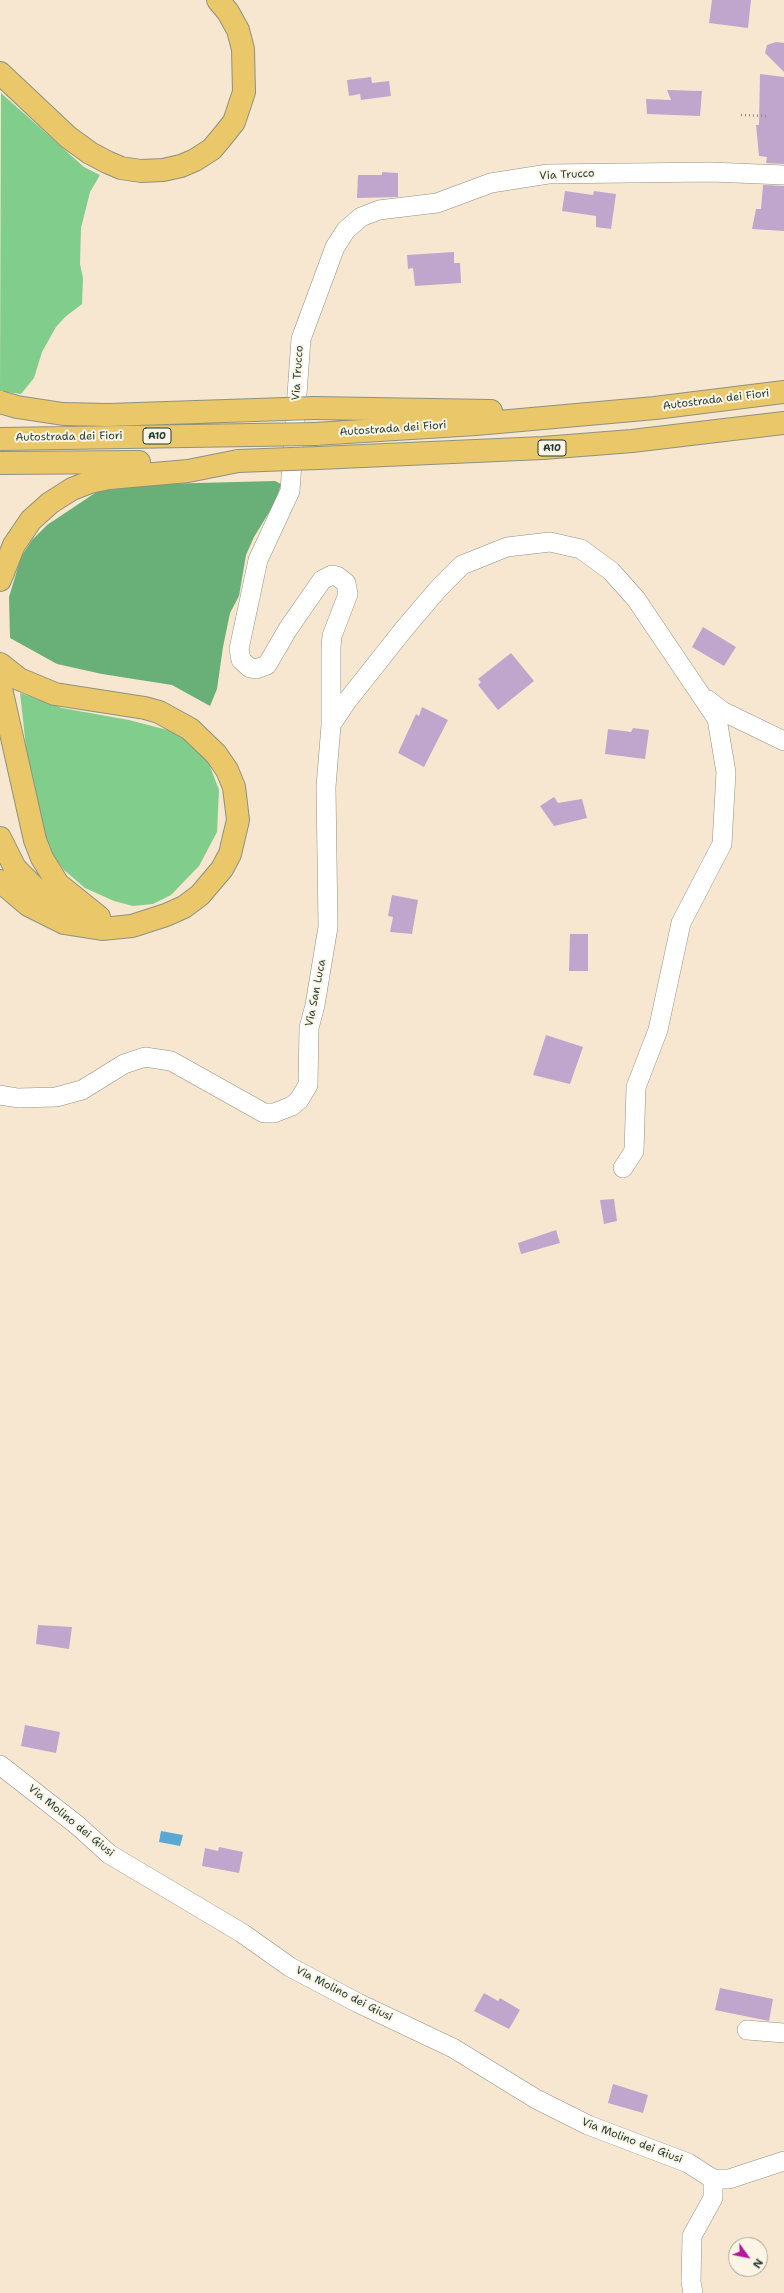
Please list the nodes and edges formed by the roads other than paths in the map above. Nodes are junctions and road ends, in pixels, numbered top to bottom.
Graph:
1 (218, 0) edge
2 (0, 73) edge
3 (784, 175) edge
4 (784, 392) edge
5 (0, 402) edge
6 (544, 418) junction
7 (784, 424) edge
8 (0, 438) edge
9 (238, 462) junction
10 (0, 463) edge
11 (0, 580) edge
12 (0, 664) edge
13 (0, 684) edge
14 (696, 690) junction
15 (331, 725) junction
16 (784, 741) edge
17 (0, 838) edge
18 (0, 881) edge
19 (99, 917) junction
20 (132, 926) junction
21 (0, 1095) edge
22 (623, 1168) dead end
23 (0, 1765) edge
24 (747, 2030) dead end
25 (784, 2033) edge
26 (784, 2161) edge
27 (713, 2179) junction
28 (693, 2293) edge

1 - 2 highway
3 - 15 street, Via Trucco
4 - 6 highway, Autostrada dei Fiori / A10
5 - 6 highway, bridge
6 - 8 highway, Autostrada dei Fiori / A10, bridge
7 - 9 highway, A10, bridge
9 - 10 highway, A10
9 - 11 highway
12 - 20 highway
13 - 19 highway
14 - 15 street
14 - 16 street
14 - 22 street
15 - 21 street, Via San Luca
17 - 19 highway
18 - 20 highway
19 - 20 highway
23 - 27 street, Via Molino dei Giusi
24 - 25 street
26 - 27 street
27 - 28 street

